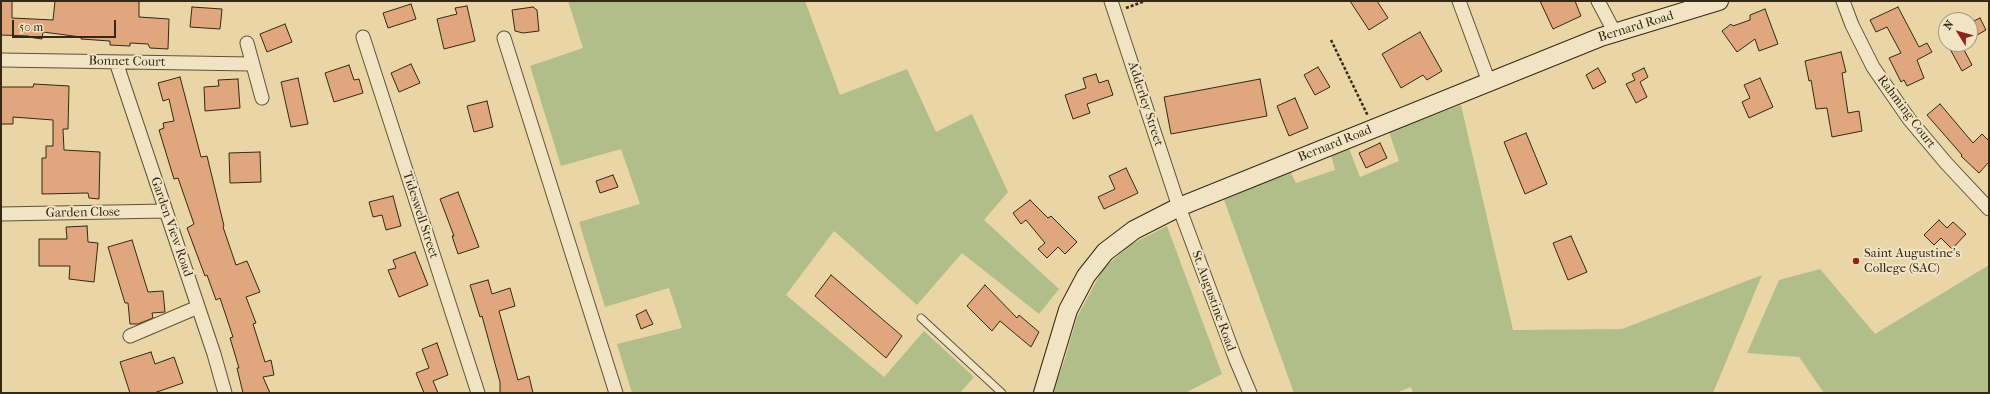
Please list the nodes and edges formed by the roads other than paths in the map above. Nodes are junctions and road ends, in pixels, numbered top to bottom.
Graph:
1 (1459, 1) edge
2 (1598, 1) edge
3 (1719, 1) edge
4 (1843, 1) edge
5 (1113, 7) edge
6 (1615, 33) junction
7 (363, 37) dead end
8 (504, 38) dead end
9 (247, 43) dead end
10 (1, 60) edge
11 (116, 62) junction
12 (252, 64) junction
13 (1489, 82) junction
14 (262, 98) dead end
15 (1179, 207) junction
16 (1989, 209) edge
17 (166, 211) junction
18 (1, 214) edge
19 (198, 307) junction
20 (921, 318) dead end
21 (130, 336) dead end
22 (226, 393) edge
23 (478, 393) edge
24 (616, 393) edge
25 (1002, 393) edge
26 (1042, 393) edge
27 (1250, 393) edge

1 - 13 street
2 - 6 street
3 - 6 main road, Bernard Road
4 - 16 street, Rahming Court
5 - 15 street, Adderley Street
6 - 13 main road, Bernard Road
7 - 23 street, Tideswell Street
8 - 24 street
9 - 12 street
10 - 11 street, Bonnet Court
11 - 12 street, Bonnet Court
11 - 17 street, Garden View Road
12 - 14 street
13 - 15 main road, Bernard Road
15 - 26 main road, Bernard Road
15 - 27 street, St. Augustine Road
17 - 18 street, Garden Close
17 - 19 street, Garden View Road
19 - 21 street
19 - 22 street, Garden View Road
20 - 25 lane

